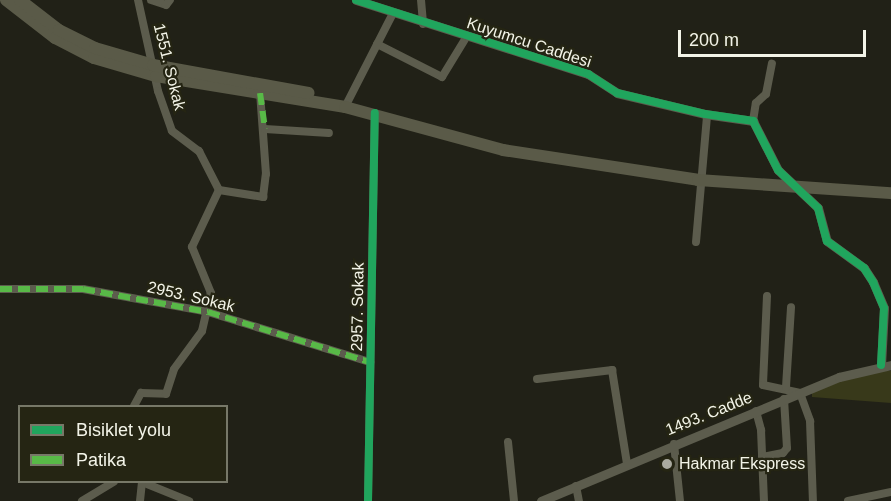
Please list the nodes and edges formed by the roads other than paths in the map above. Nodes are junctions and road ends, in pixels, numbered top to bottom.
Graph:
1 (6, 0) edge
2 (20, 0) edge
3 (138, 0) edge
4 (151, 0) edge
5 (170, 0) edge
6 (356, 0) edge
7 (421, 0) edge
8 (393, 13) junction
9 (423, 24) junction
10 (467, 36) junction
11 (377, 44) junction
12 (772, 64) dead end
13 (154, 71) junction
14 (260, 93) junction
15 (347, 104) junction
16 (375, 113) junction
17 (707, 115) junction
18 (753, 121) junction
19 (265, 129) junction
20 (329, 133) dead end
21 (701, 178) junction
22 (790, 183) junction
23 (219, 190) junction
24 (891, 191) edge
25 (696, 242) dead end
26 (0, 290) edge
27 (767, 296) dead end
28 (791, 307) dead end
29 (208, 312) junction
30 (370, 362) junction
31 (886, 365) edge
32 (537, 379) dead end
33 (786, 387) junction
34 (800, 393) junction
35 (784, 399) junction
36 (135, 405) edge
37 (756, 411) junction
38 (508, 442) dead end
39 (674, 444) junction
40 (762, 457) junction
41 (627, 464) junction
42 (112, 483) edge
43 (142, 483) edge
44 (144, 483) edge
45 (576, 486) junction
46 (891, 492) edge
47 (869, 498) edge
48 (82, 501) edge
49 (140, 501) edge
50 (189, 501) edge
51 (368, 501) edge
52 (514, 501) edge
53 (541, 501) edge
54 (579, 501) edge
55 (680, 501) edge
56 (764, 501) edge
57 (813, 501) edge
58 (848, 501) edge

1 - 13 highway
2 - 13 highway
3 - 13 street, 1551. Sokak
4 - 5 street
6 - 8 street, Kuyumcu Caddesi
7 - 9 street
8 - 9 street, Kuyumcu Caddesi
8 - 11 street
9 - 10 street, Kuyumcu Caddesi
10 - 11 street
10 - 17 street, Kuyumcu Caddesi
11 - 15 street
12 - 18 street
13 - 14 highway
13 - 15 highway
13 - 23 street, 1551. Sokak
14 - 15 highway
14 - 19 street
15 - 16 highway
15 - 21 highway
16 - 21 highway
16 - 30 street, 2957. Sokak
17 - 18 street, Kuyumcu Caddesi
17 - 21 street
18 - 22 street
19 - 20 street
19 - 23 street
21 - 22 highway
21 - 25 street
22 - 24 highway
22 - 31 street
23 - 29 street
26 - 29 street, 2953. Sokak
27 - 33 street
28 - 33 street
29 - 30 street, 2953. Sokak
29 - 36 street
30 - 51 street, 2957. Sokak
31 - 34 street, 1493. Cadde
32 - 41 street
33 - 34 street
34 - 35 street, 1493. Cadde
34 - 57 street
35 - 37 street, 1493. Cadde
35 - 40 street
37 - 39 street, 1493. Cadde
37 - 40 street
38 - 52 street
39 - 41 street, 1493. Cadde
39 - 55 street
40 - 56 street
41 - 45 street, 1493. Cadde
42 - 48 street
43 - 49 street
44 - 50 street
45 - 53 street, 1493. Cadde
45 - 54 street
46 - 47 street
47 - 58 street

